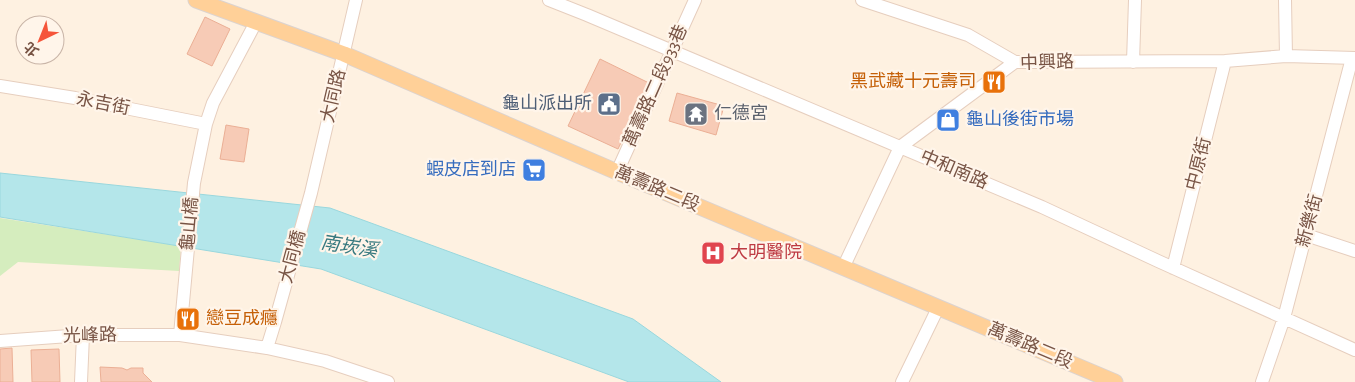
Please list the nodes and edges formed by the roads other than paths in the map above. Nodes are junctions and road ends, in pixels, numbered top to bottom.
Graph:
1 (196, 0) edge
2 (356, 0) edge
3 (549, 0) edge
4 (695, 0) edge
5 (862, 0) edge
6 (1135, 0) edge
7 (1285, 0) edge
8 (256, 22) junction
9 (671, 51) junction
10 (344, 54) junction
11 (1286, 56) junction
12 (1354, 58) edge
13 (1225, 61) junction
14 (1015, 62) junction
15 (1133, 62) junction
16 (0, 86) edge
17 (206, 124) junction
18 (900, 147) junction
19 (618, 172) junction
20 (311, 193) joint
21 (1306, 235) junction
22 (1355, 251) edge
23 (843, 268) junction
24 (1173, 268) junction
25 (938, 308) junction
26 (1284, 318) junction
27 (83, 335) junction
28 (180, 335) junction
29 (0, 341) edge
30 (267, 348) junction
31 (1355, 350) edge
32 (81, 382) edge
33 (388, 382) edge
34 (902, 382) edge
35 (1116, 382) edge
36 (1262, 382) edge

1 - 8 main road, 萬壽路二段
2 - 10 street, 大同路
3 - 9 street, 中和南路
4 - 9 street, 萬壽路二段933巷
5 - 14 street
6 - 15 street
7 - 11 street
8 - 10 main road, 萬壽路二段
8 - 17 street
9 - 18 street, 中和南路
9 - 19 street, 萬壽路二段933巷
10 - 19 main road, 萬壽路二段
10 - 20 street, 大同路
11 - 12 street, 中興路
11 - 13 street, 中興路
12 - 21 street, 新樂街
13 - 15 street, 中興路
13 - 24 street, 中原街
14 - 15 street, 中興路
14 - 18 street, 中興路
16 - 17 street, 永吉街
17 - 28 street, 龜山橋
18 - 23 street, 中興路
18 - 24 street, 中和南路
19 - 23 main road, 萬壽路二段
20 - 30 street, 大同橋
21 - 22 street
21 - 26 street, 新樂街
23 - 25 main road, 萬壽路二段
24 - 26 street, 中和南路
25 - 34 street
25 - 35 main road, 萬壽路二段
26 - 31 street, 中和南路
26 - 36 street, 新樂街
27 - 28 street, 光峰路
27 - 29 street, 光峰路
27 - 32 street
28 - 30 street, 光峰路
30 - 33 street, 光峰路

